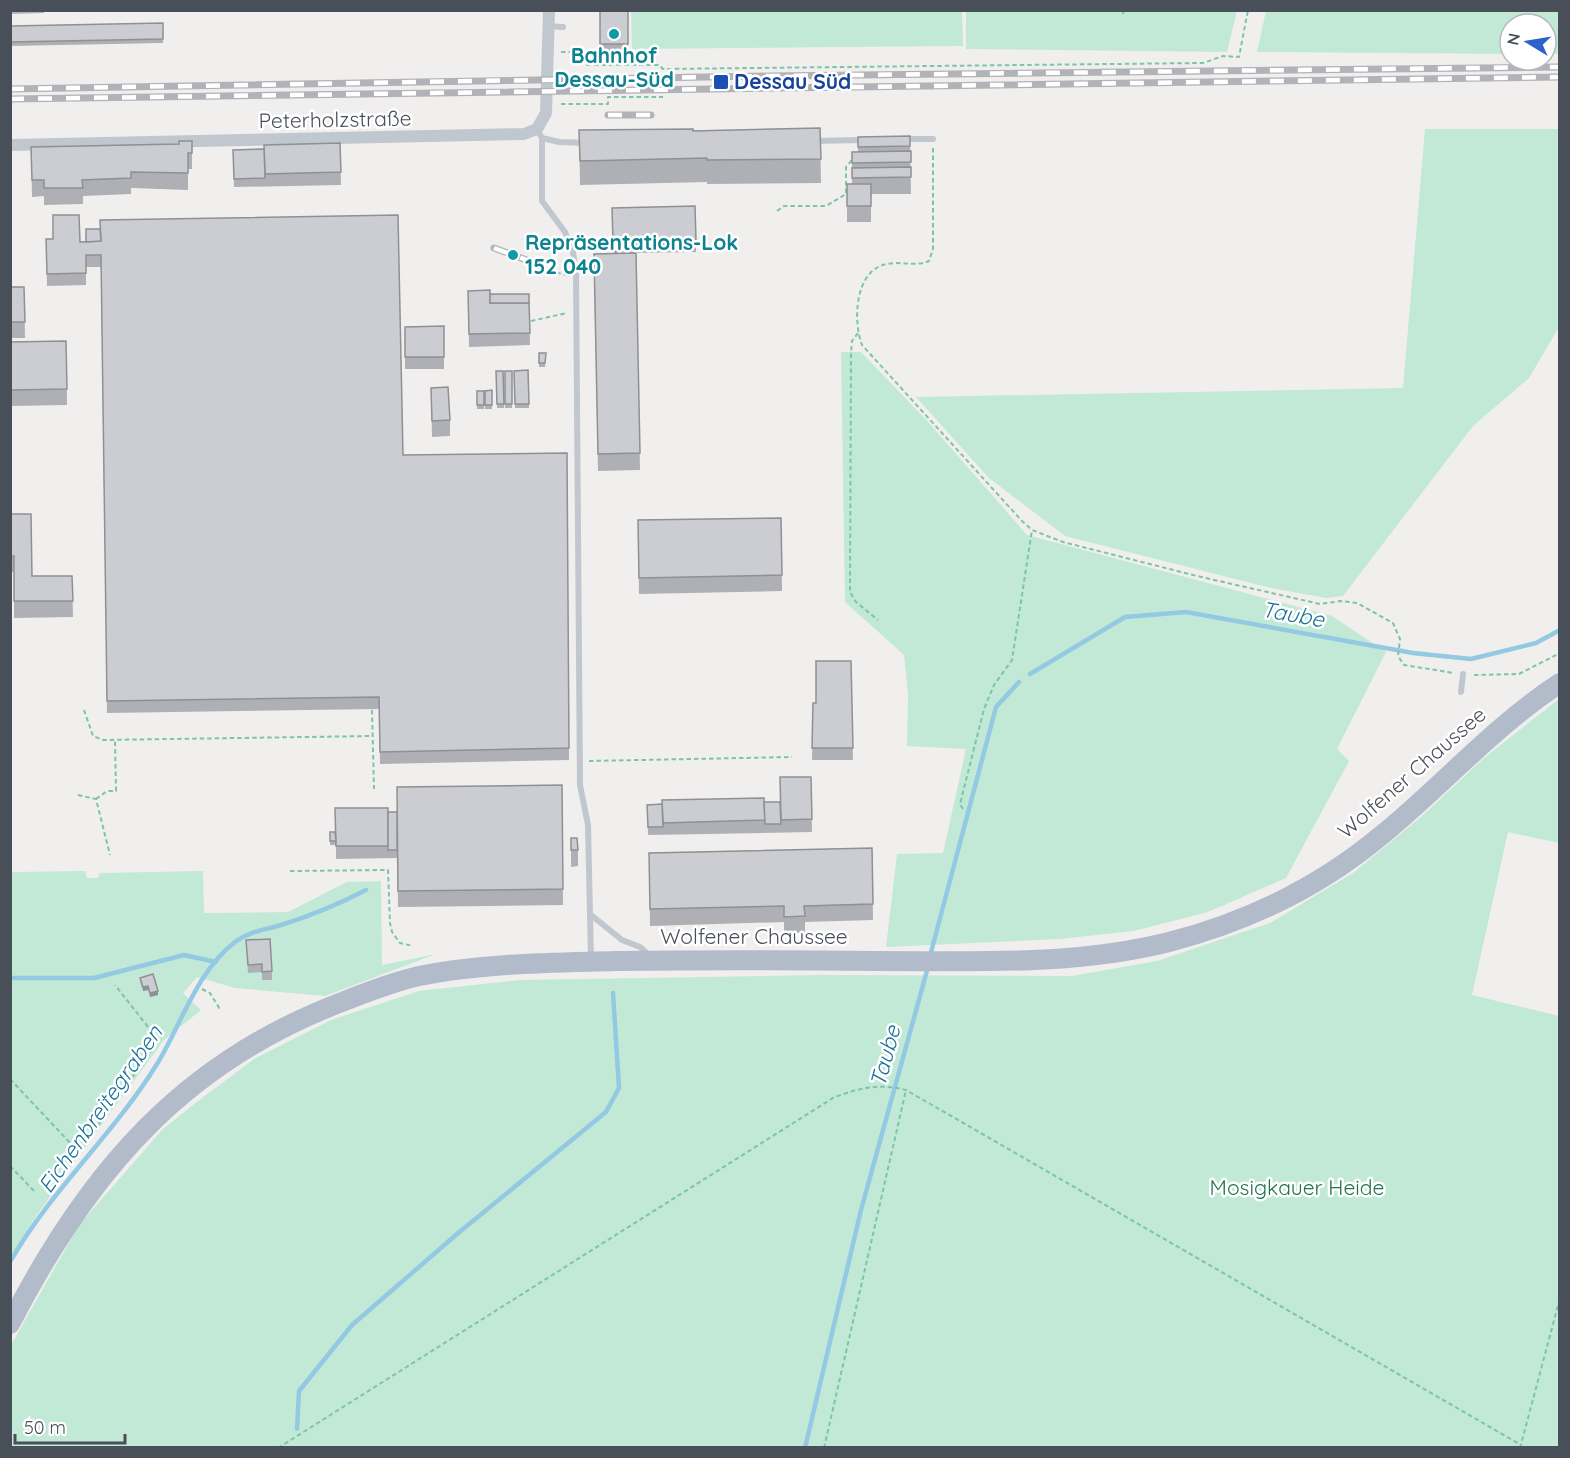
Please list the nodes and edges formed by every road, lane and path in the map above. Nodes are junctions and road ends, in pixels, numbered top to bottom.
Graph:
1 (549, 10) edge
2 (1248, 10) edge
3 (549, 26) junction
4 (563, 27) dead end
5 (549, 52) junction
6 (663, 97) dead end
7 (547, 104) junction
8 (540, 133) junction
9 (933, 139) joint
10 (873, 140) edge
11 (897, 140) edge
12 (802, 141) edge
13 (600, 143) edge
14 (10, 145) edge
15 (854, 159) edge
16 (777, 211) dead end
17 (527, 266) dead end
18 (576, 274) junction
19 (576, 313) junction
20 (531, 321) edge
21 (858, 333) junction
22 (1032, 530) junction
23 (878, 620) dead end
24 (1560, 653) edge
25 (1463, 674) junction
26 (1560, 682) edge
27 (1461, 693) dead end
28 (84, 710) dead end
29 (372, 710) edge
30 (372, 736) junction
31 (115, 740) junction
32 (792, 757) dead end
33 (581, 762) junction
34 (374, 789) dead end
35 (78, 795) dead end
36 (96, 799) junction
37 (963, 809) dead end
38 (110, 855) dead end
39 (290, 871) dead end
40 (591, 915) junction
41 (413, 946) dead end
42 (654, 961) junction
43 (591, 962) junction
44 (115, 985) dead end
45 (202, 988) dead end
46 (221, 1011) dead end
47 (10, 1079) edge
48 (906, 1090) junction
49 (10, 1166) edge
50 (36, 1193) dead end
51 (1560, 1298) edge
52 (10, 1324) edge
53 (1520, 1446) edge
54 (278, 1448) edge
55 (824, 1448) edge

1 - 3 street
2 - 5 path
3 - 4 lane
3 - 5 street
5 - 7 street
6 - 7 path
7 - 8 street
8 - 13 lane
8 - 14 street, Peterholzstraße
8 - 18 lane
9 - 11 lane
9 - 21 path
10 - 12 lane
15 - 16 path
17 - 18 path
18 - 19 lane
19 - 20 path
19 - 33 lane
21 - 22 path
21 - 23 path
22 - 25 path
22 - 37 path
24 - 25 path
25 - 27 lane
26 - 42 main road, Wolfener Chaussee
28 - 31 path
29 - 30 path
30 - 31 path
30 - 34 path
31 - 36 path
32 - 33 path
33 - 40 lane
35 - 36 path
36 - 38 path
39 - 41 path
40 - 42 lane
40 - 43 lane
42 - 43 main road, Wolfener Chaussee
43 - 52 main road, Wolfener Chaussee
44 - 47 path
45 - 46 path
48 - 53 path
48 - 54 path
48 - 55 path
49 - 50 path
51 - 53 path

